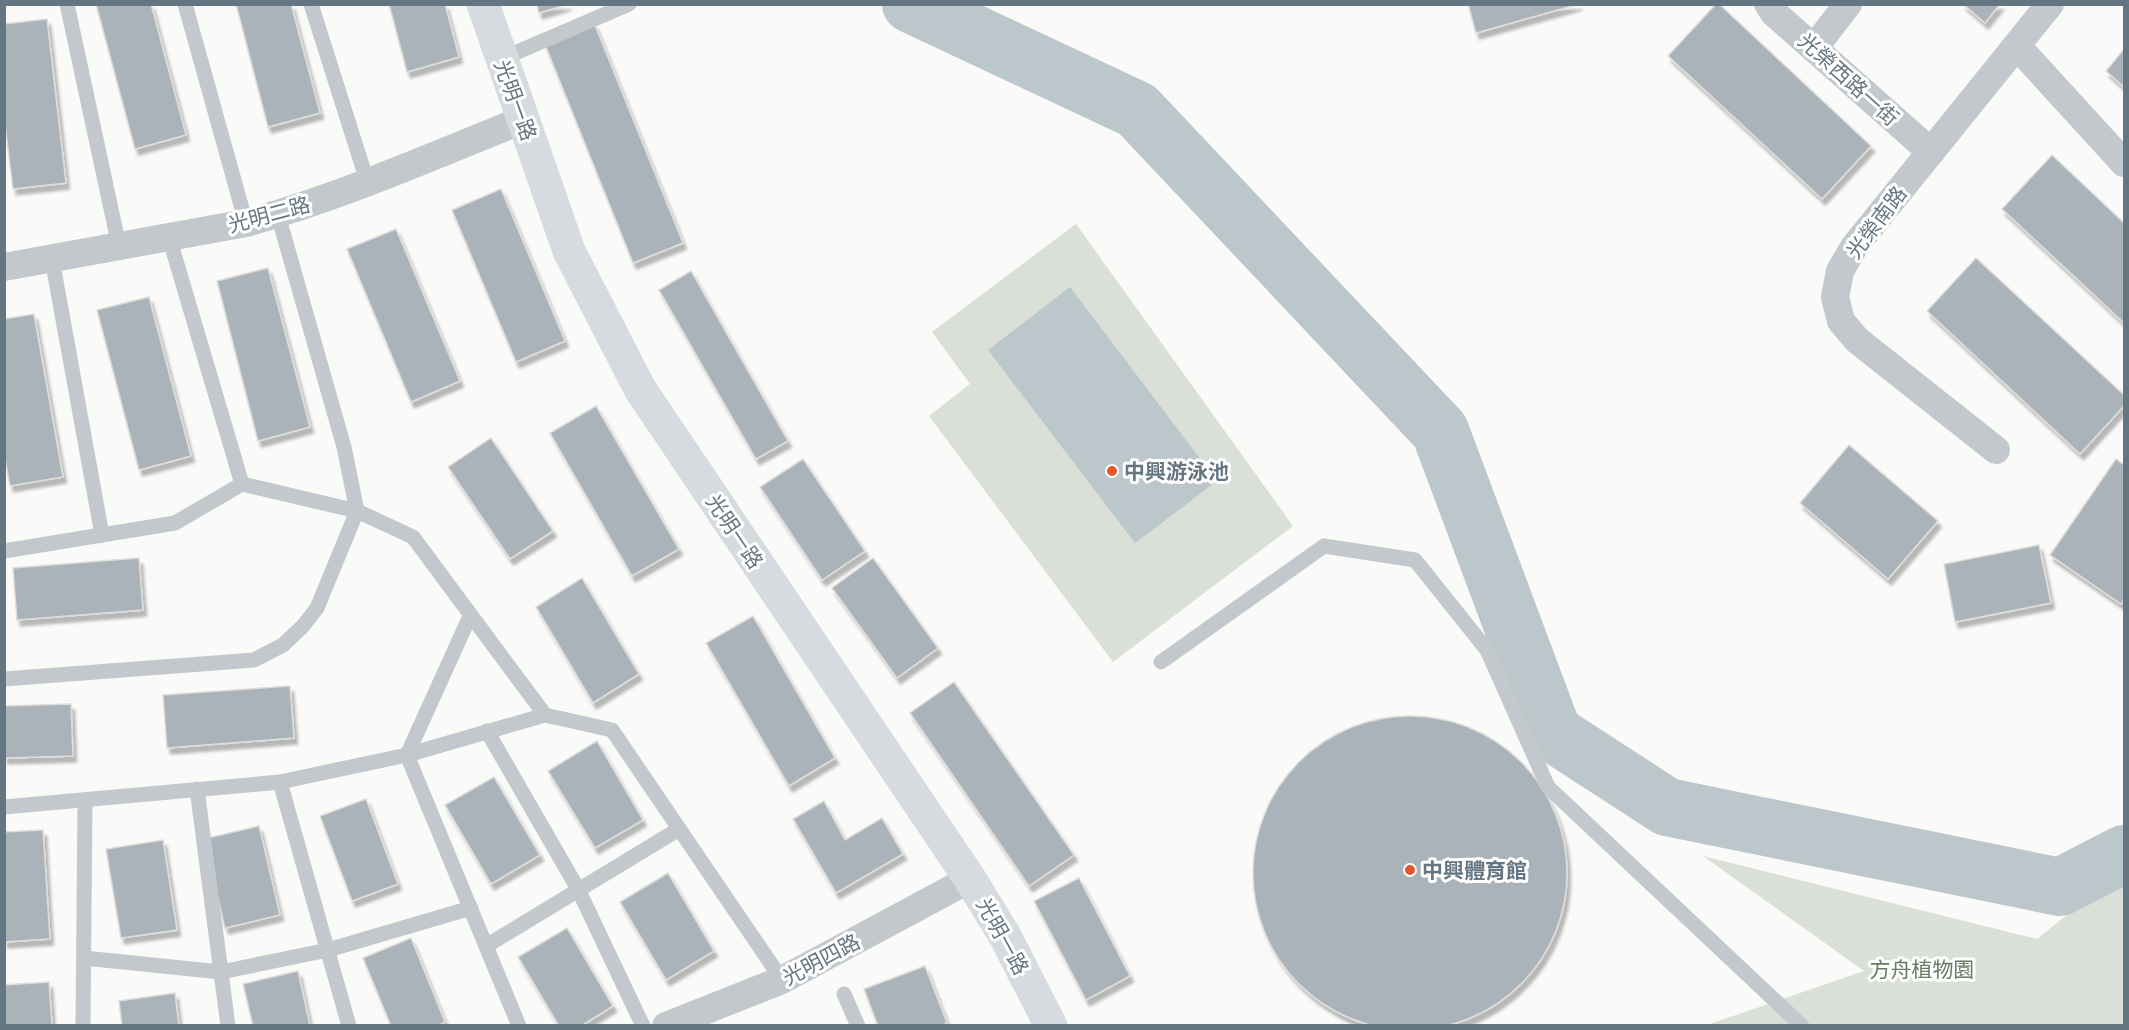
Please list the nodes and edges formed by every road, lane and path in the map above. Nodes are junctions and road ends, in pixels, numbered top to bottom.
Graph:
1 (67, 4) edge
2 (185, 4) edge
3 (311, 4) edge
4 (483, 4) edge
5 (629, 4) edge
6 (1768, 4) edge
7 (1848, 4) edge
8 (2050, 4) edge
9 (2017, 46) junction
10 (1814, 48) junction
11 (501, 59) junction
12 (523, 120) junction
13 (1931, 152) junction
14 (2124, 163) edge
15 (368, 181) junction
16 (278, 214) junction
17 (246, 223) junction
18 (169, 237) junction
19 (119, 246) junction
20 (52, 259) junction
21 (4, 267) edge
22 (1996, 450) dead end
23 (242, 484) junction
24 (357, 511) junction
25 (102, 535) junction
26 (4, 551) edge
27 (470, 616) junction
28 (1161, 662) dead end
29 (4, 679) edge
30 (545, 715) junction
31 (487, 731) junction
32 (407, 755) junction
33 (280, 782) junction
34 (197, 789) junction
35 (85, 800) junction
36 (4, 807) edge
37 (679, 829) junction
38 (970, 879) junction
39 (578, 889) junction
40 (471, 908) junction
41 (486, 946) junction
42 (328, 950) junction
43 (84, 958) junction
44 (221, 972) junction
45 (782, 980) junction
46 (844, 994) dead end
47 (83, 1026) edge
48 (228, 1026) edge
49 (349, 1026) edge
50 (519, 1026) edge
51 (643, 1026) edge
52 (666, 1026) edge
53 (858, 1026) edge
54 (1051, 1026) edge
55 (1803, 1026) edge

1 - 19 lane
2 - 17 lane
3 - 15 lane
4 - 11 street, 光明一路
5 - 11 lane
6 - 10 street, 光榮西路一街
7 - 10 street
8 - 9 street, 光榮南路
9 - 13 street, 光榮南路
9 - 14 street
10 - 13 street, 光榮西路一街
11 - 12 street, 光明一路
12 - 15 street, 光明二路
12 - 38 street, 光明一路
13 - 22 street, 光榮南路
15 - 16 street, 光明二路
16 - 17 street, 光明二路
16 - 24 lane
17 - 18 street, 光明二路
18 - 19 street, 光明二路
18 - 23 lane
19 - 20 street, 光明二路
20 - 21 street, 光明二路
20 - 25 lane
23 - 24 lane
23 - 25 lane
24 - 27 lane
24 - 29 lane
25 - 26 lane
27 - 30 lane
27 - 32 lane
28 - 55 lane
30 - 31 lane
30 - 37 lane
31 - 32 lane
31 - 39 lane
32 - 33 lane
32 - 40 lane
33 - 34 lane
33 - 42 lane
34 - 35 lane
34 - 44 lane
35 - 36 lane
35 - 43 lane
37 - 39 lane
37 - 45 lane
38 - 45 street, 光明四路
38 - 54 street, 光明一路
39 - 41 lane
39 - 51 lane
40 - 41 lane
40 - 42 lane
41 - 50 lane
42 - 44 lane
42 - 49 lane
43 - 44 lane
43 - 47 lane
44 - 48 lane
45 - 52 street, 光明四路
46 - 53 lane

